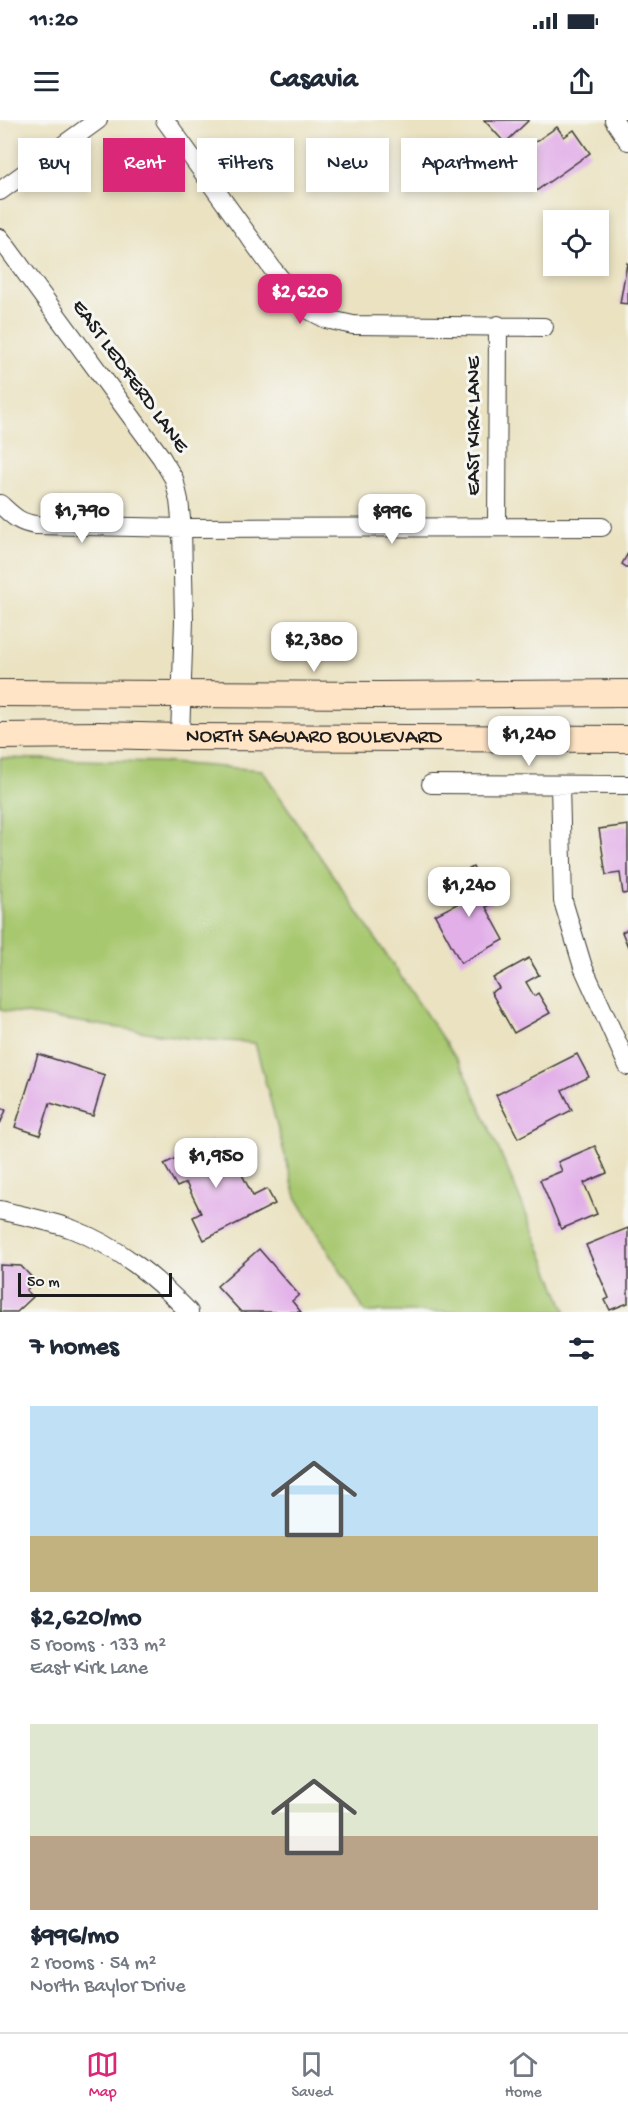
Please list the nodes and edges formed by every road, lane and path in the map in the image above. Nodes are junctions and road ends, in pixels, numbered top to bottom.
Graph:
1 (98, 120) edge
2 (165, 120) edge
3 (614, 120) edge
4 (628, 141) edge
5 (0, 191) edge
6 (0, 238) edge
7 (498, 325) junction
8 (544, 327) dead end
9 (0, 504) edge
10 (497, 527) junction
11 (602, 527) dead end
12 (182, 528) junction
13 (0, 693) edge
14 (628, 693) edge
15 (182, 695) junction
16 (0, 736) edge
17 (180, 737) junction
18 (628, 739) edge
19 (431, 784) dead end
20 (560, 784) junction
21 (628, 784) edge
22 (628, 1066) edge
23 (0, 1210) edge
24 (189, 1312) edge

1 - 5 street
2 - 7 street, EAST KIRK LANE
3 - 4 street
6 - 12 street, EAST LEDFERD LANE
7 - 8 street, EAST KIRK LANE
7 - 10 street, EAST KIRK LANE
9 - 12 street
10 - 11 street
10 - 12 street
12 - 15 street, EAST LEDFERD LANE
13 - 15 main road, NORTH SAGUARO BOULEVARD
14 - 15 main road, NORTH SAGUARO BOULEVARD
15 - 17 street, EAST LEDFERD LANE
16 - 17 main road, NORTH SAGUARO BOULEVARD
17 - 18 main road, NORTH SAGUARO BOULEVARD
19 - 20 street
20 - 21 street
20 - 22 street
23 - 24 street

